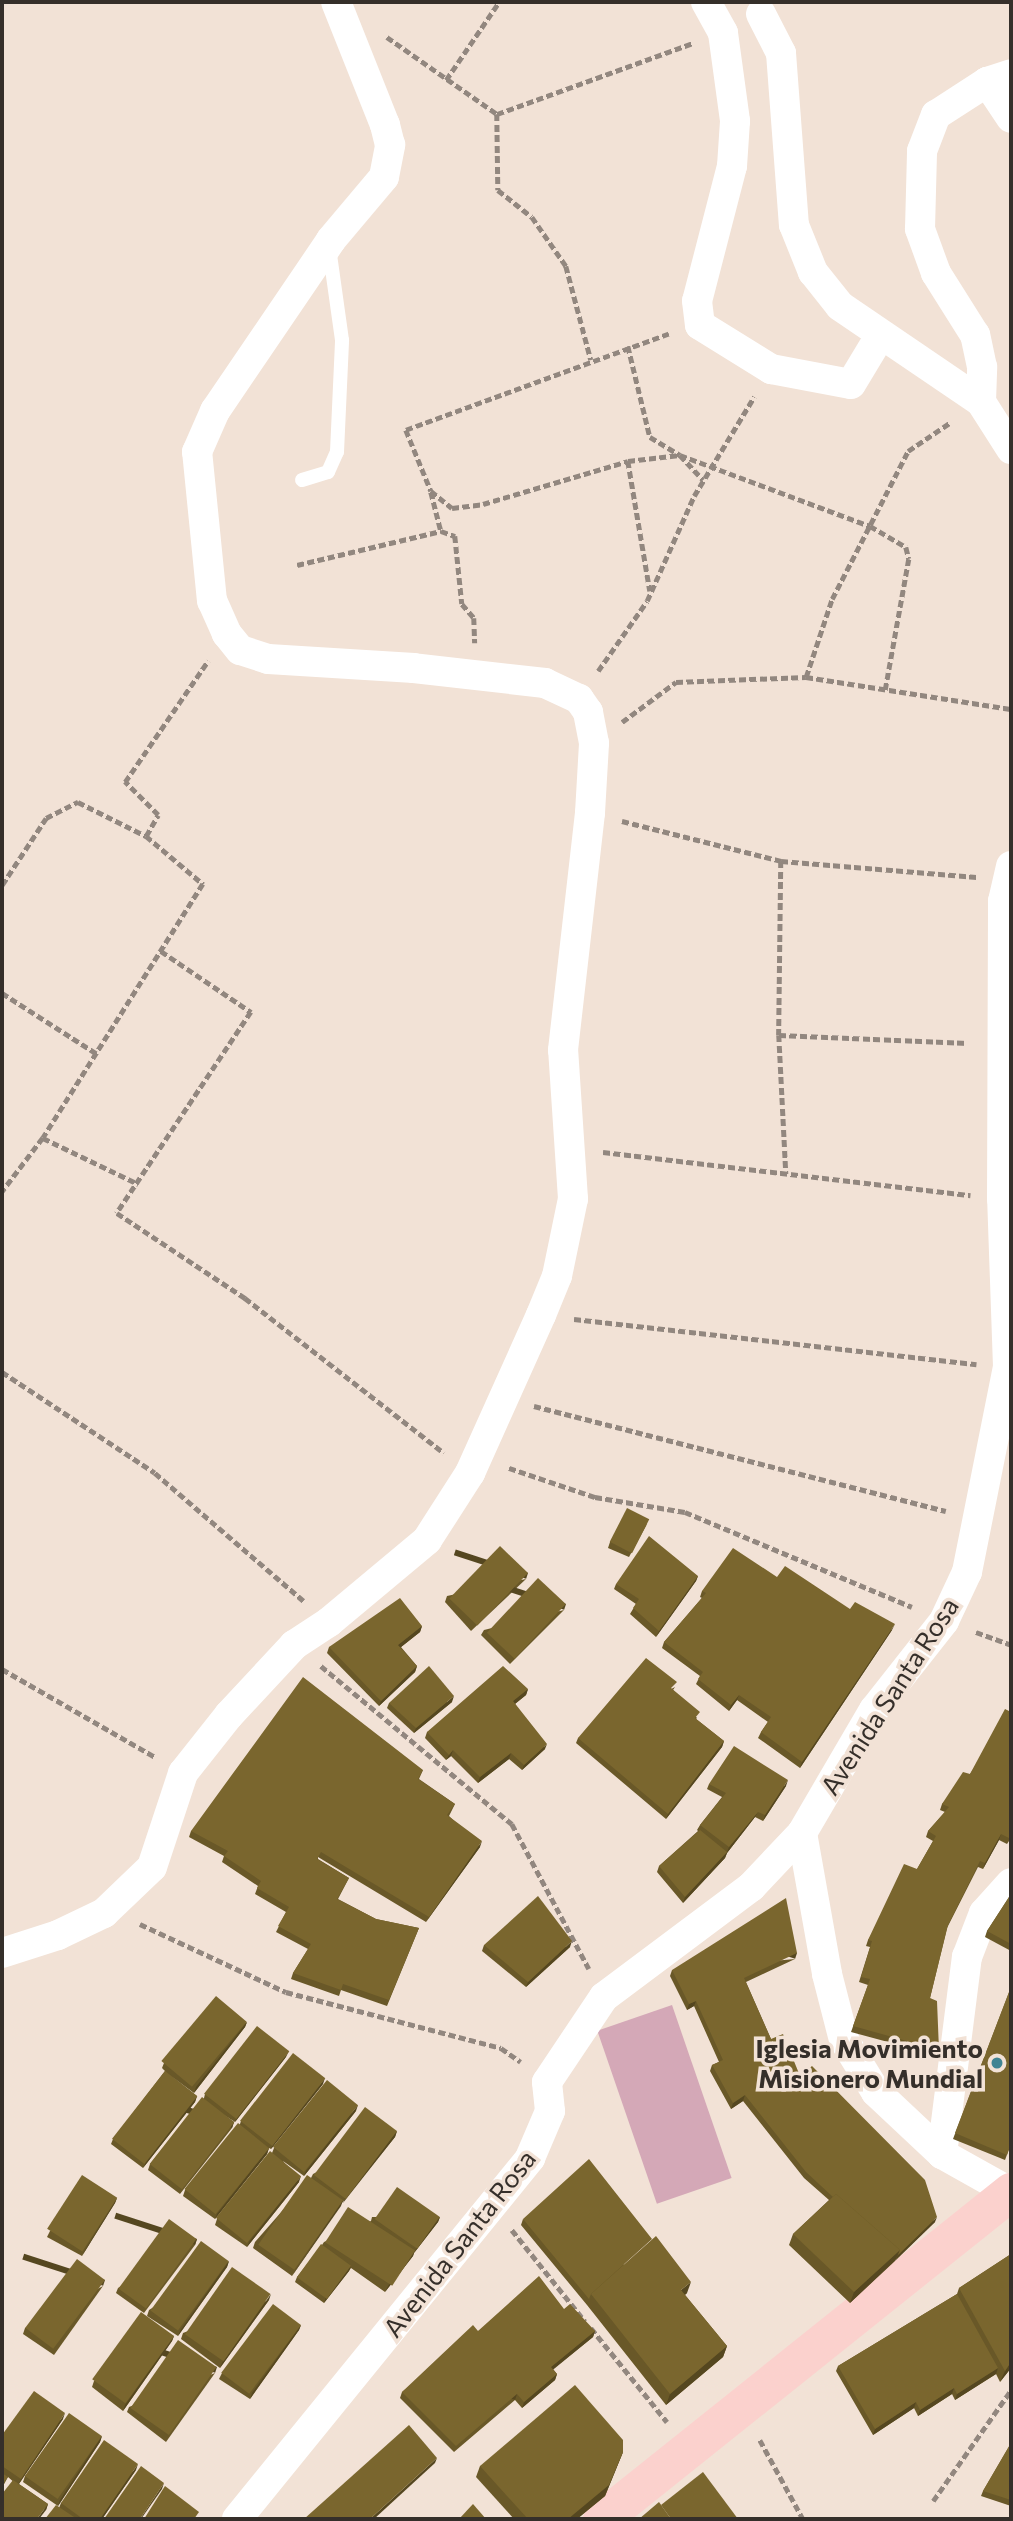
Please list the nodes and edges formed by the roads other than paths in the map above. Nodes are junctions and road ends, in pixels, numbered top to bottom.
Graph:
1 (336, 2) edge
2 (706, 2) edge
3 (766, 8) edge
4 (723, 33) junction
5 (999, 78) edge
6 (1011, 118) edge
7 (329, 244) junction
8 (880, 336) junction
9 (981, 402) junction
10 (1011, 449) edge
11 (302, 480) dead end
12 (1010, 873) edge
13 (802, 1833) junction
14 (1011, 1883) edge
15 (2, 1952) edge
16 (942, 2154) junction
17 (1011, 2192) edge
18 (237, 2519) edge
19 (602, 2519) edge

1 - 7 street
2 - 4 street
3 - 4 street
3 - 8 street
4 - 8 street
5 - 6 street
5 - 9 street
7 - 11 lane
7 - 15 street
8 - 9 street
9 - 10 street
12 - 13 street, Avenida Santa Rosa
13 - 16 street
13 - 18 street, Avenida Santa Rosa
14 - 16 street
16 - 17 street
17 - 19 street

